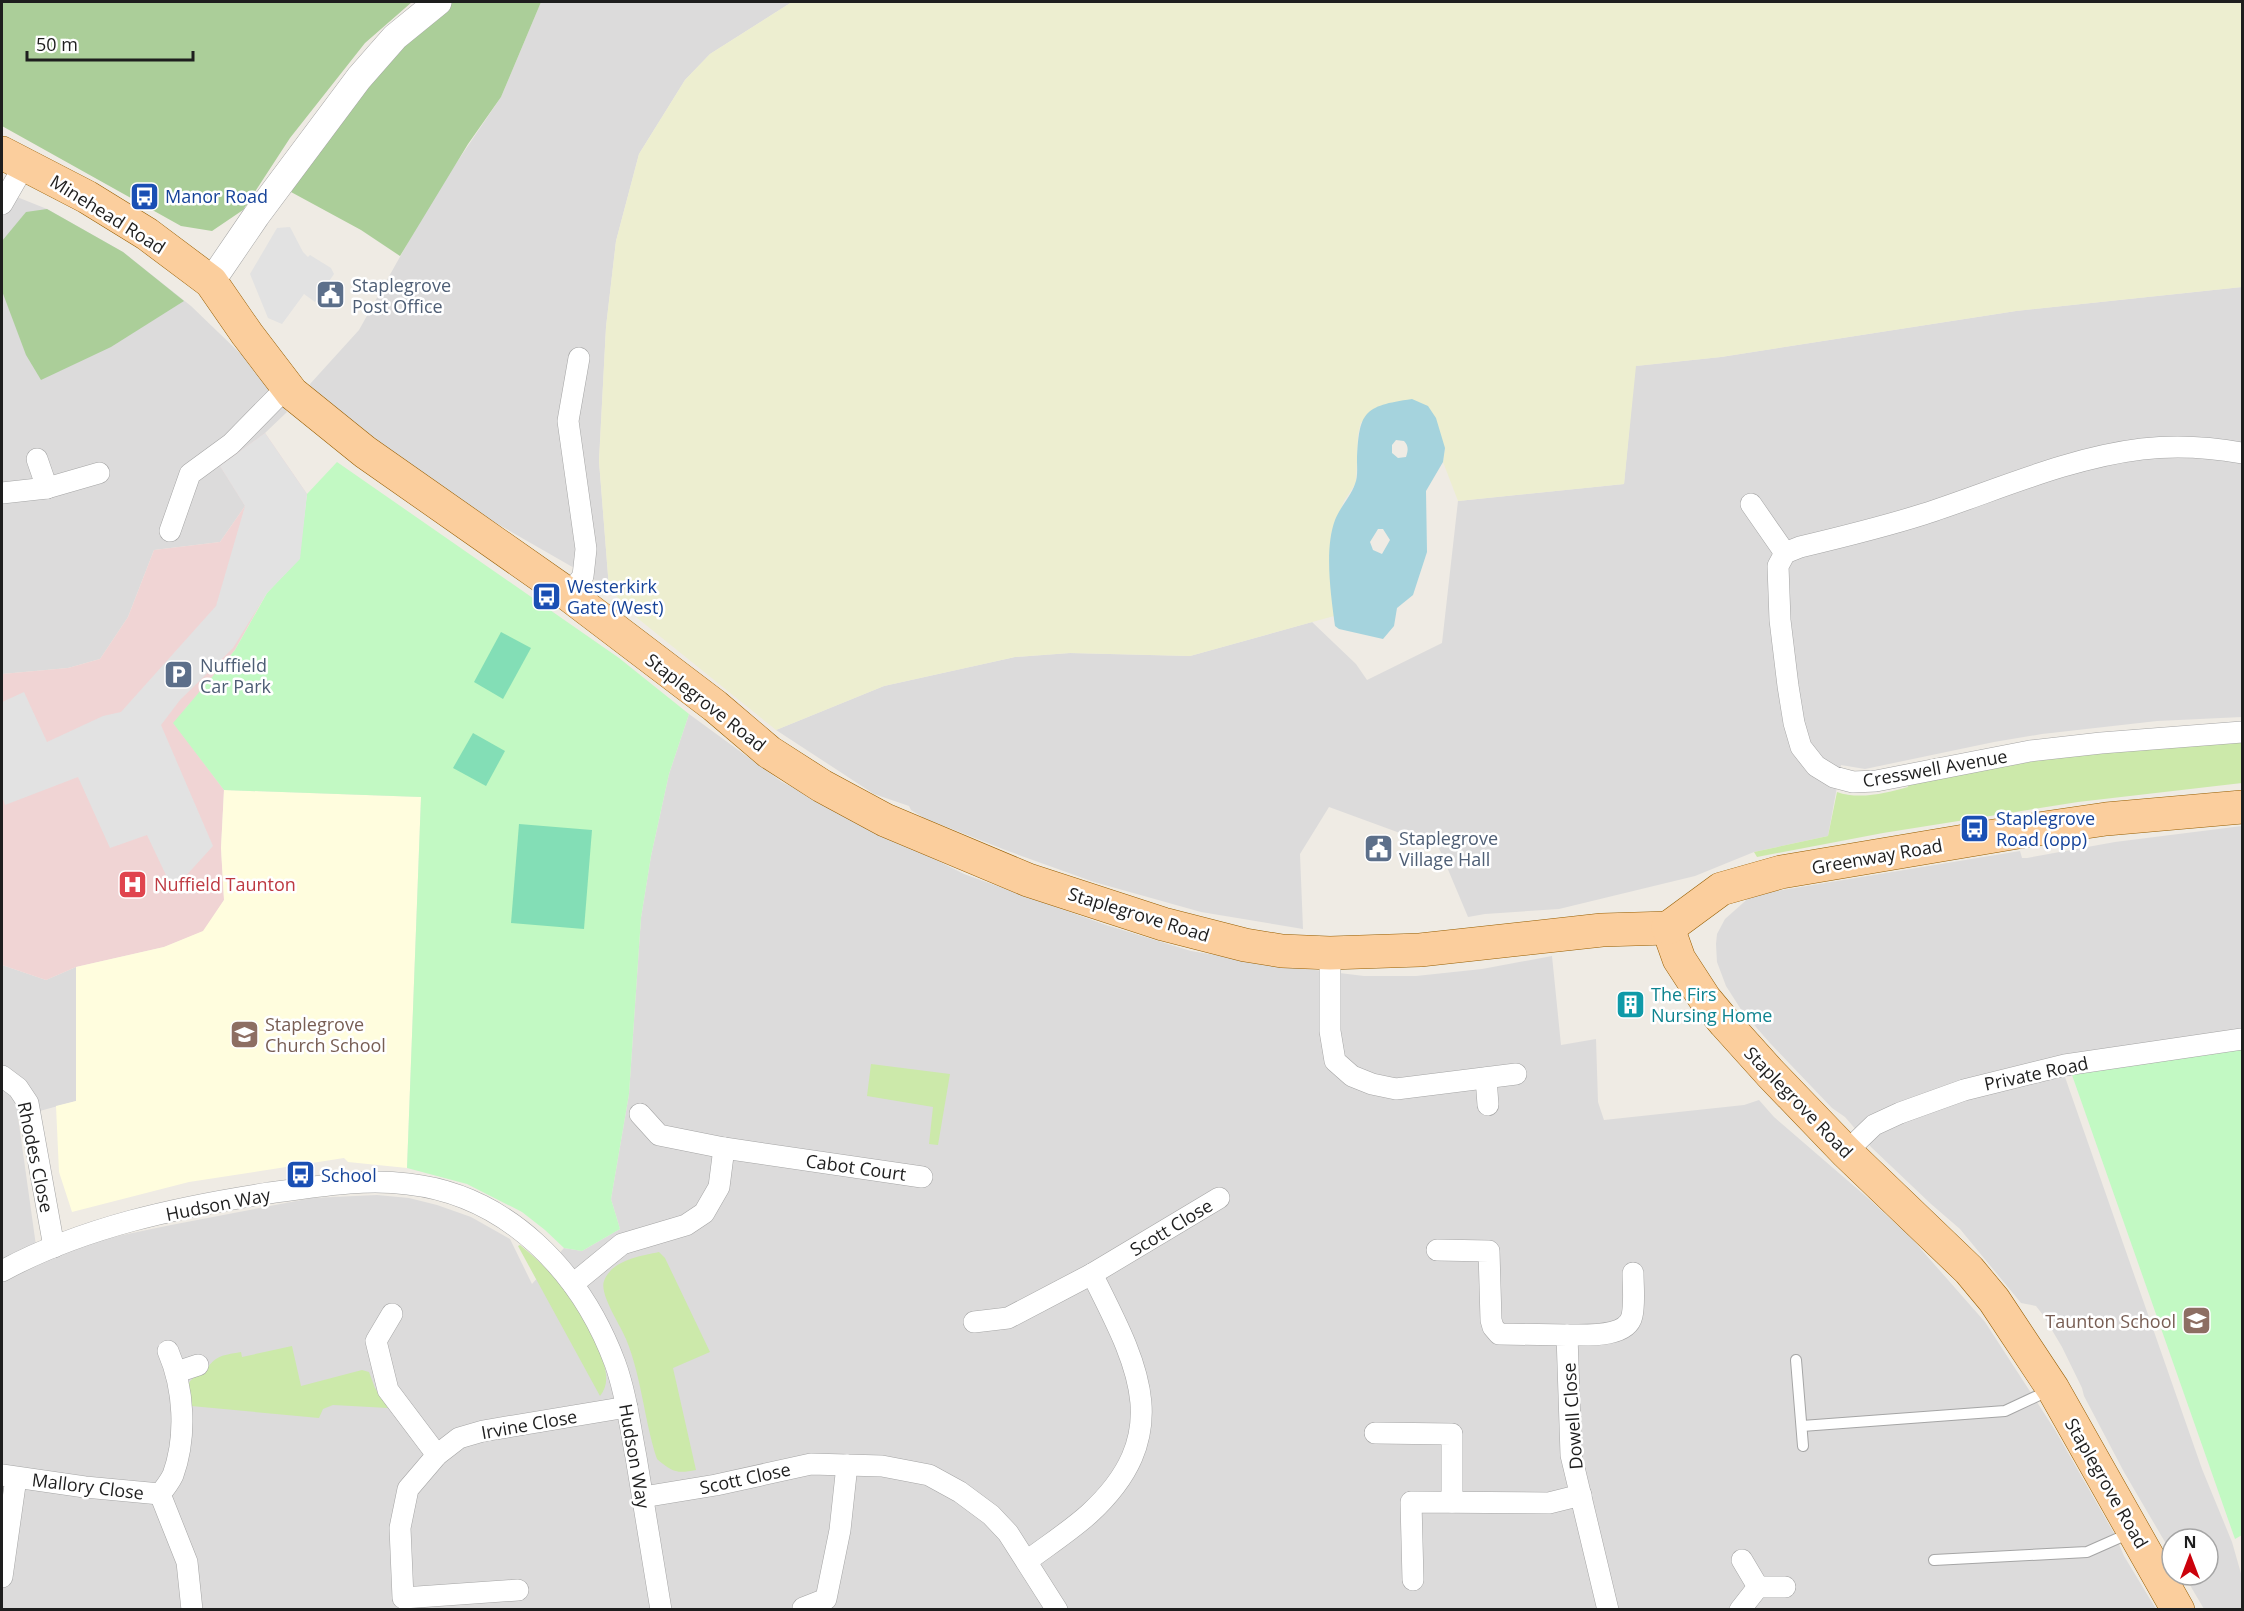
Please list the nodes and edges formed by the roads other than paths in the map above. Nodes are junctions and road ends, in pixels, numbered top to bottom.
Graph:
1 (438, 2) edge
2 (13, 158) edge
3 (2, 204) edge
4 (211, 282) junction
5 (579, 358) dead end
6 (287, 387) junction
7 (2242, 453) edge
8 (37, 459) dead end
9 (99, 473) dead end
10 (47, 488) junction
11 (2, 493) edge
12 (1751, 504) dead end
13 (170, 531) dead end
14 (1785, 553) junction
15 (569, 595) junction
16 (2242, 732) edge
17 (2242, 807) edge
18 (1668, 928) junction
19 (1330, 953) junction
20 (2242, 1039) edge
21 (1516, 1074) dead end
22 (2, 1076) edge
23 (1485, 1078) junction
24 (1488, 1105) dead end
25 (640, 1114) dead end
26 (724, 1148) junction
27 (1846, 1152) junction
28 (922, 1177) dead end
29 (1219, 1198) dead end
30 (54, 1247) junction
31 (1437, 1250) dead end
32 (2, 1271) edge
33 (1634, 1273) dead end
34 (1092, 1274) junction
35 (573, 1284) junction
36 (392, 1314) dead end
37 (974, 1322) dead end
38 (1567, 1335) junction
39 (168, 1351) dead end
40 (1796, 1360) dead end
41 (198, 1365) dead end
42 (177, 1372) junction
43 (2053, 1389) junction
44 (627, 1407) junction
45 (1802, 1426) junction
46 (1375, 1433) dead end
47 (1803, 1446) dead end
48 (437, 1455) junction
49 (847, 1465) junction
50 (9, 1476) edge
51 (160, 1494) junction
52 (1581, 1495) junction
53 (643, 1497) junction
54 (1452, 1502) junction
55 (2134, 1532) junction
56 (1742, 1560) dead end
57 (1934, 1560) dead end
58 (1027, 1562) junction
59 (2, 1577) edge
60 (1413, 1580) dead end
61 (1758, 1587) junction
62 (1785, 1587) dead end
63 (518, 1590) dead end
64 (404, 1604) edge
65 (833, 1604) edge
66 (803, 1608) dead end
67 (192, 1610) edge
68 (661, 1610) edge
69 (1057, 1610) edge
70 (1608, 1610) edge
71 (1740, 1610) edge
72 (2178, 1610) edge

1 - 4 street
2 - 3 street
2 - 4 main road, Minehead Road
4 - 6 main road, Staplegrove Road
5 - 15 street
6 - 13 street
6 - 15 main road, Staplegrove Road
7 - 14 street
8 - 10 street
9 - 10 street
10 - 11 street
12 - 14 street
14 - 16 street, Cresswell Avenue
15 - 19 main road, Staplegrove Road
17 - 18 main road, Greenway Road
18 - 19 main road, Staplegrove Road
18 - 27 main road, Staplegrove Road
19 - 23 street
20 - 27 street, Private Road
21 - 23 street
22 - 30 street, Rhodes Close
23 - 24 street
25 - 26 street, Cabot Court
26 - 28 street, Cabot Court
26 - 35 street
27 - 43 main road, Staplegrove Road
29 - 34 street, Scott Close
30 - 32 street, Hudson Way
30 - 35 street, Hudson Way
31 - 38 street, Dowell Close
33 - 38 street, Dowell Close
34 - 37 street, Scott Close
34 - 58 street
35 - 44 street, Hudson Way
36 - 48 street
38 - 52 street, Dowell Close
39 - 42 street, Mallory Close
40 - 45 lane
41 - 42 street
42 - 51 street, Mallory Close
43 - 45 lane
43 - 55 main road, Staplegrove Road
44 - 48 street, Irvine Close
44 - 53 street, Hudson Way
45 - 47 lane
46 - 54 street
48 - 64 street, Irvine Close
49 - 53 street, Scott Close
49 - 58 street, Scott Close
49 - 65 street
50 - 51 street, Mallory Close
50 - 59 street, Mallory Close
51 - 67 street, Mallory Close
52 - 54 street, Dowell Close
52 - 70 street, Dowell Close
53 - 68 street, Hudson Way
54 - 60 street, Dowell Close
55 - 57 lane
55 - 72 main road, Staplegrove Road
56 - 61 street
58 - 69 street, Scott Close
61 - 62 street
61 - 71 street
63 - 64 street, Irvine Close
65 - 66 street

